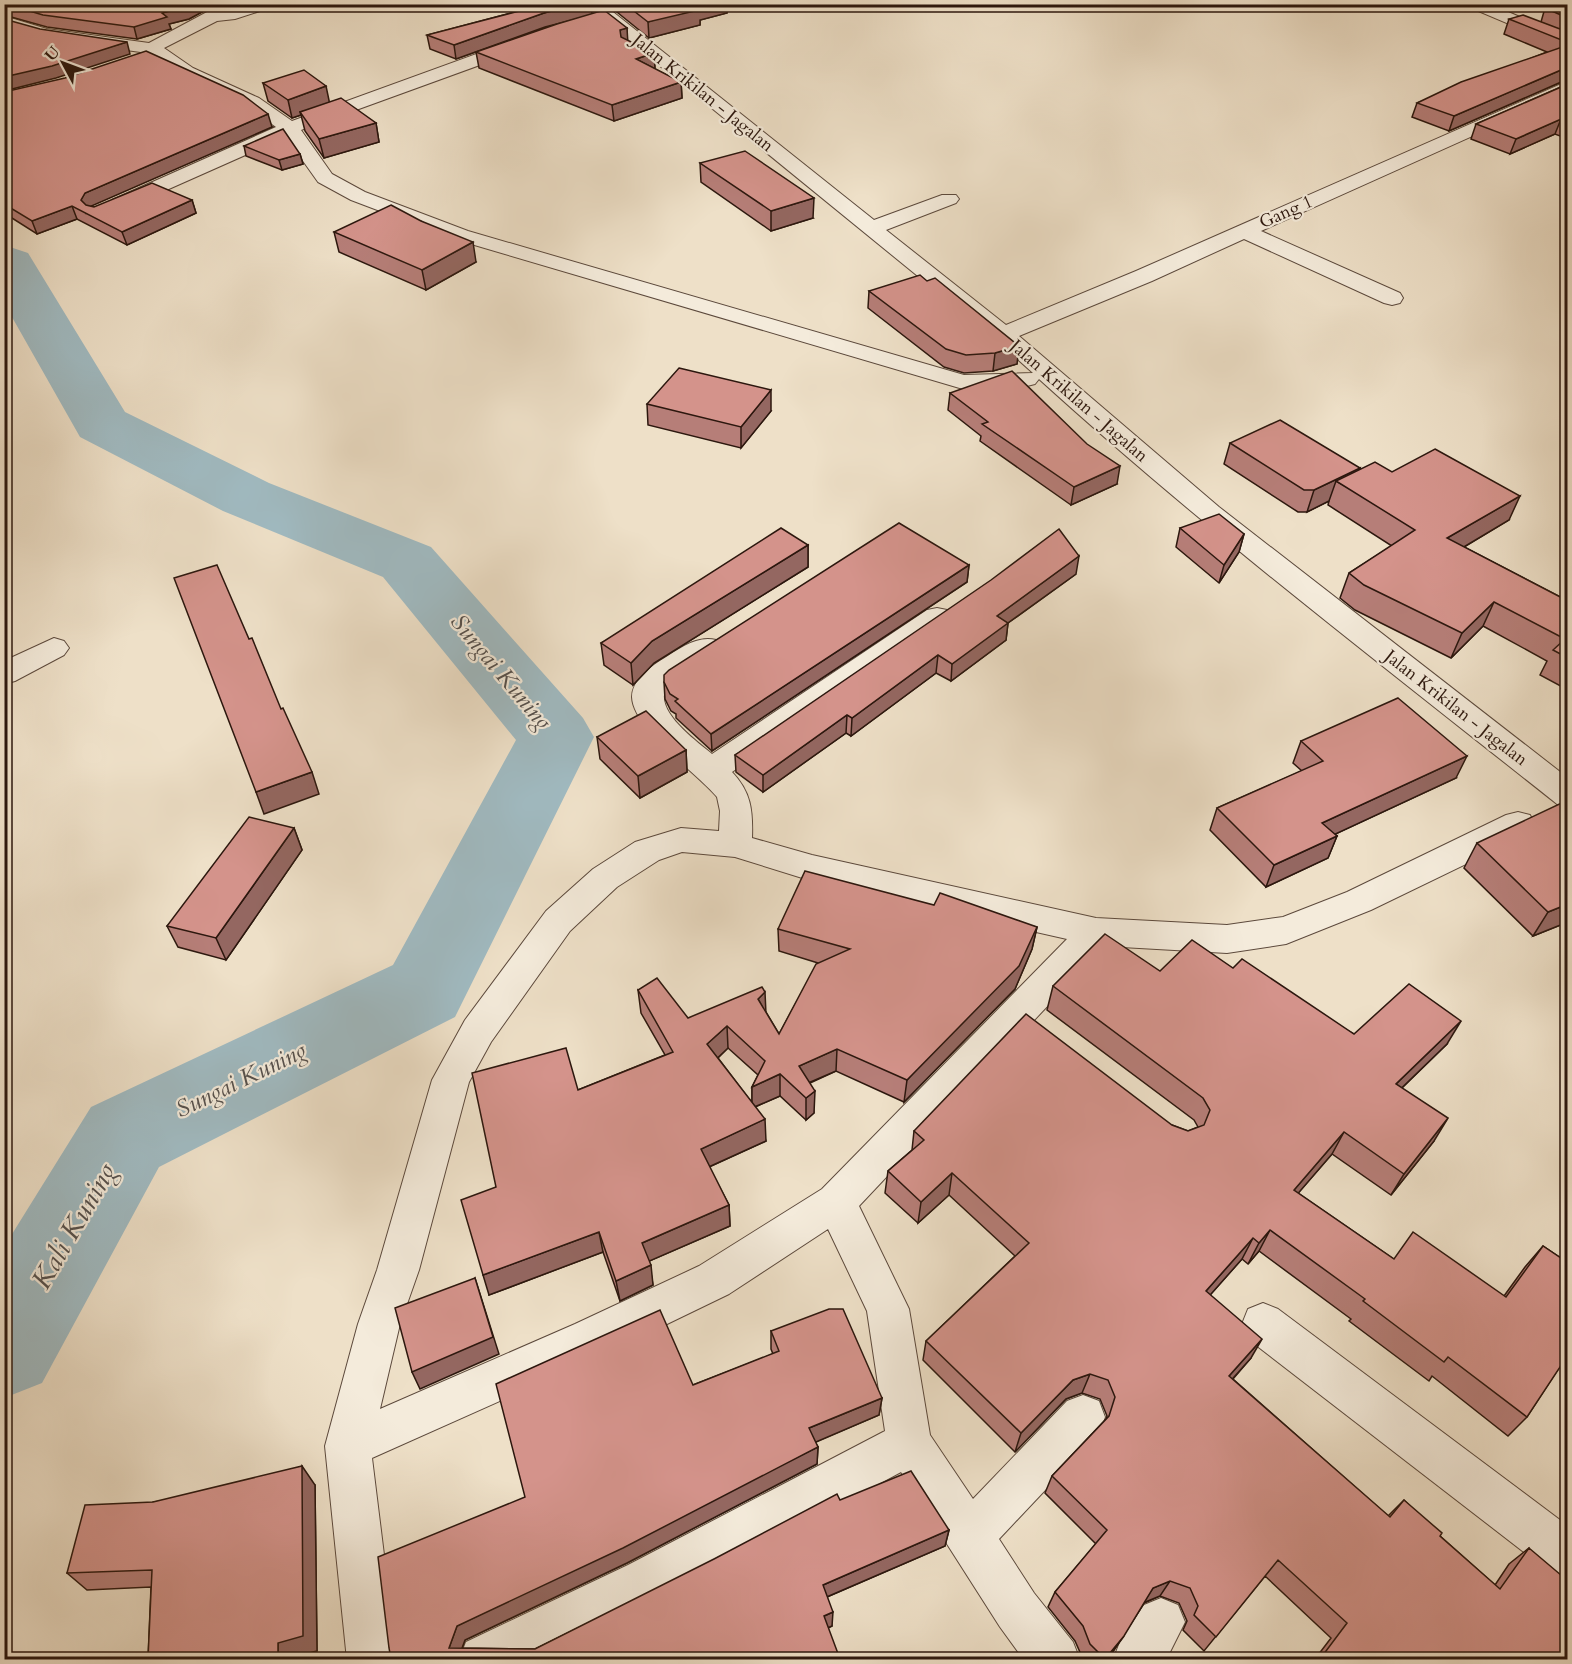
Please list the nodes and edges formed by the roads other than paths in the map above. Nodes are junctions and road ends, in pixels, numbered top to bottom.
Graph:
1 (266, 4) edge
2 (1476, 4) edge
3 (219, 10) edge
4 (597, 15) edge
5 (4, 21) edge
6 (532, 40) edge
7 (1568, 44) edge
8 (154, 51) junction
9 (125, 63) edge
10 (1568, 86) edge
11 (290, 128) junction
12 (949, 200) dead end
13 (98, 212) edge
14 (871, 228) junction
15 (1244, 231) junction
16 (1392, 298) dead end
17 (1003, 334) junction
18 (1049, 377) junction
19 (967, 597) edge
20 (726, 634) edge
21 (54, 648) dead end
22 (4, 674) edge
23 (710, 771) junction
24 (1568, 796) edge
25 (1568, 801) edge
26 (735, 845) junction
27 (1096, 932) junction
28 (836, 1202) junction
29 (1263, 1324) dead end
30 (1083, 1417) dead end
31 (909, 1443) junction
32 (348, 1446) junction
33 (969, 1537) junction
34 (1568, 1556) edge
35 (372, 1659) edge
36 (484, 1659) edge
37 (1055, 1659) edge

1 - 3 street
2 - 7 street
3 - 8 street
4 - 14 street, Jalan Krikilan - Jagalan
5 - 8 street
6 - 11 street
8 - 9 street
8 - 11 street
10 - 15 street, Gang 1
11 - 13 street
11 - 18 street
12 - 14 street
14 - 17 street, Jalan Krikilan - Jagalan
15 - 16 street
15 - 17 street, Gang 1
17 - 18 street, Jalan Krikilan - Jagalan
18 - 24 street, Jalan Krikilan - Jagalan
19 - 23 street
20 - 23 street
21 - 22 street
23 - 26 street
25 - 27 street
26 - 27 street
26 - 32 street
27 - 28 street
28 - 31 street
28 - 32 street
29 - 34 street
30 - 33 street
31 - 33 street
31 - 36 street
32 - 35 street
33 - 37 street

